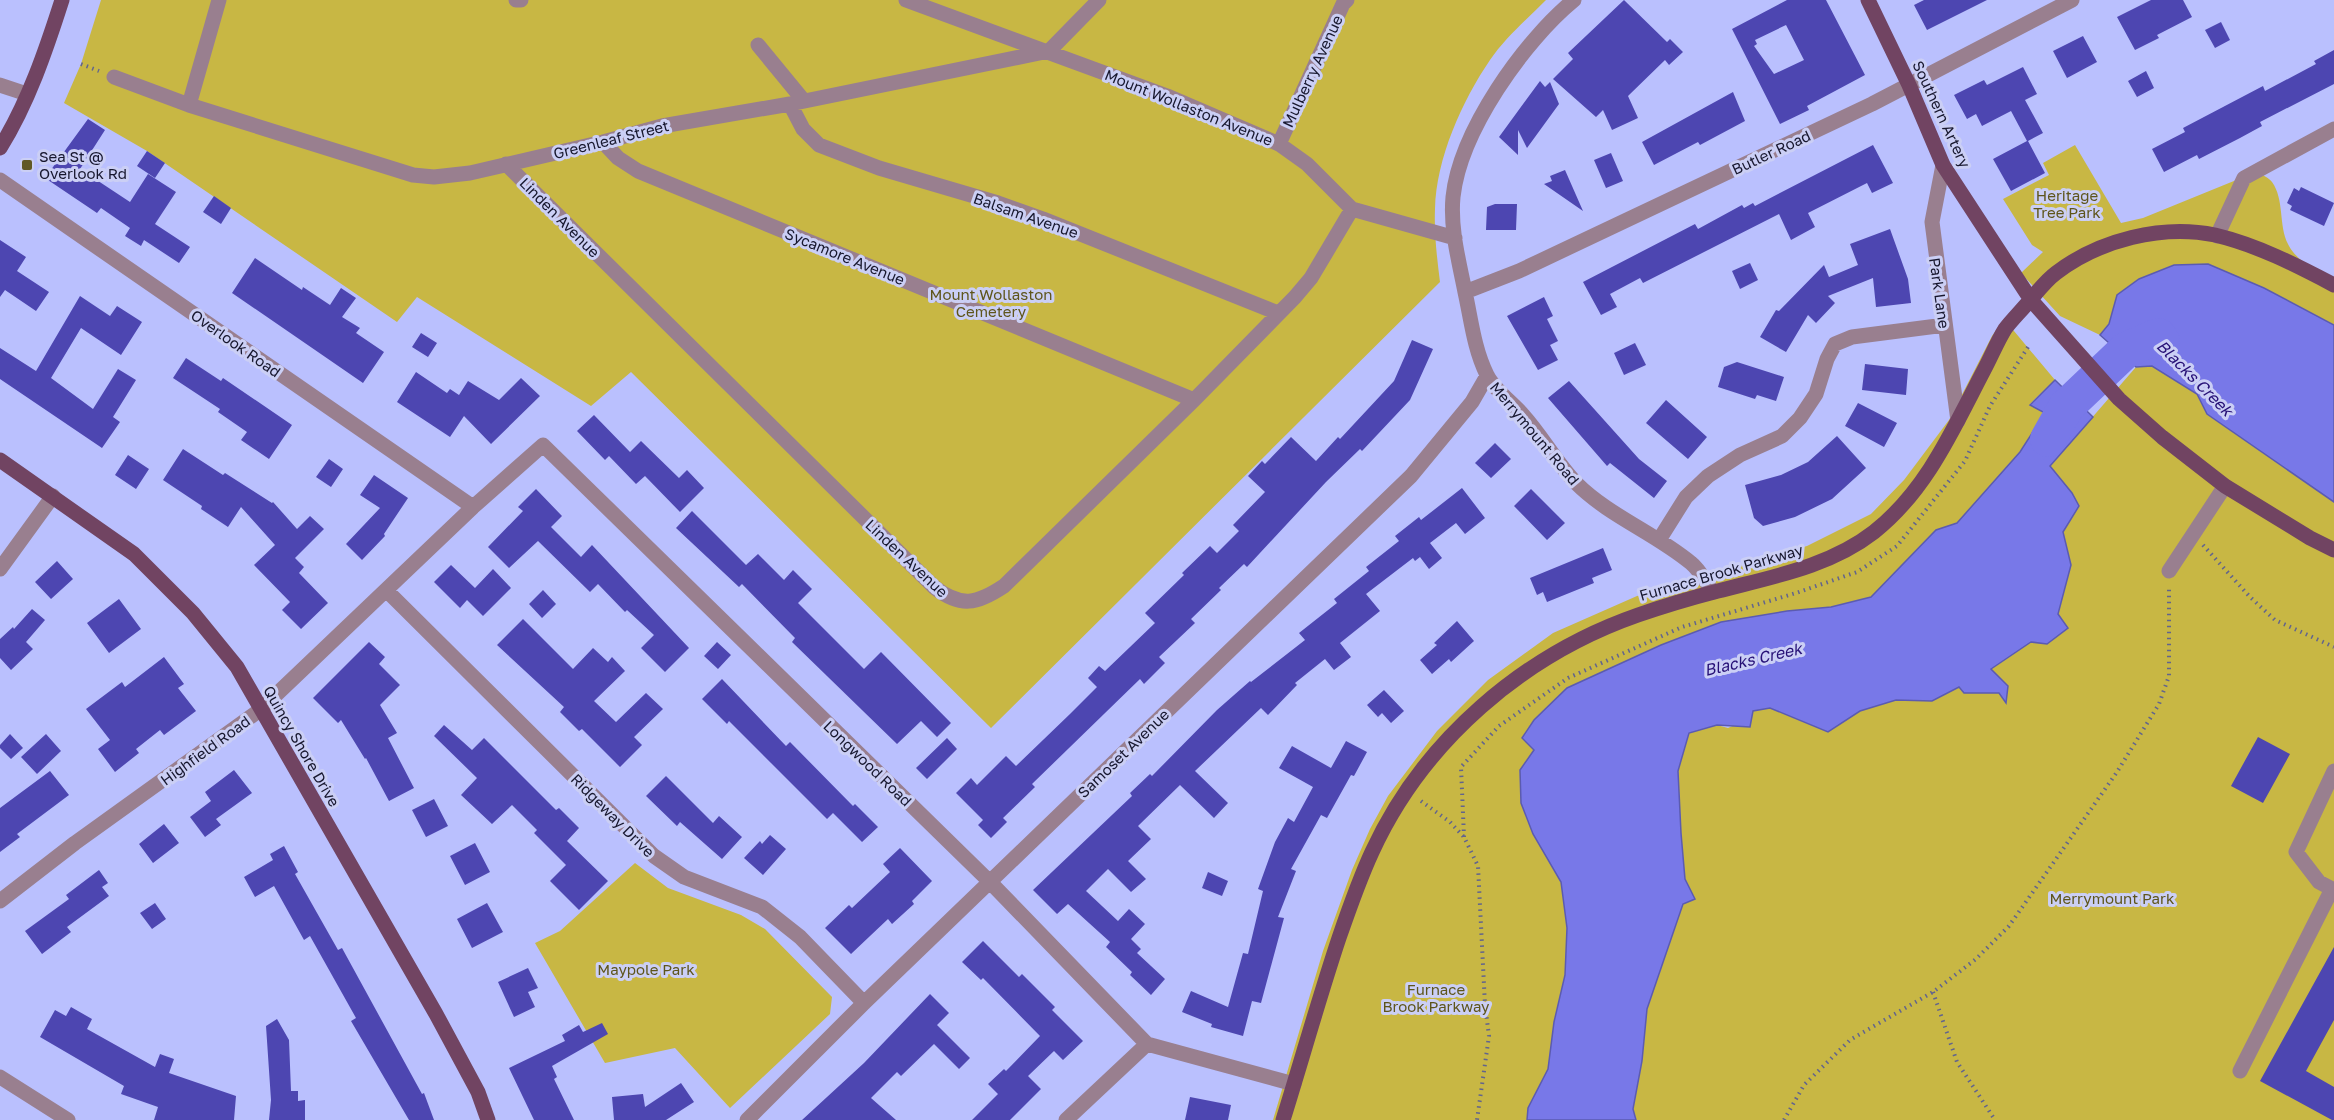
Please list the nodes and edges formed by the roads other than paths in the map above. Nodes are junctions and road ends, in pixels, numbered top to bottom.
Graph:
1 (62, 0) edge
2 (219, 0) edge
3 (906, 0) edge
4 (1099, 0) edge
5 (1347, 0) edge
6 (1574, 0) edge
7 (1868, 0) edge
8 (2072, 0) edge
9 (758, 45) dead end
10 (1049, 51) junction
11 (114, 76) dead end
12 (0, 85) edge
13 (1909, 85) junction
14 (27, 94) junction
15 (797, 102) junction
16 (189, 105) junction
17 (2334, 129) edge
18 (603, 142) junction
19 (1279, 144) junction
20 (0, 148) edge
21 (506, 164) junction
22 (1943, 165) junction
23 (0, 180) edge
24 (1352, 209) junction
25 (2217, 236) junction
26 (1455, 238) junction
27 (2334, 285) edge
28 (1465, 292) junction
29 (2031, 300) junction
30 (1278, 313) junction
31 (1945, 325) junction
32 (1487, 376) junction
33 (1194, 400) junction
34 (1958, 421) junction
35 (0, 460) edge
36 (2225, 486) junction
37 (53, 496) junction
38 (473, 507) junction
39 (1659, 540) junction
40 (2334, 550) edge
41 (0, 569) edge
42 (2169, 571) road end
43 (386, 590) junction
44 (1713, 592) junction
45 (260, 710) junction
46 (2334, 771) edge
47 (990, 882) junction
48 (2333, 890) edge
49 (0, 901) edge
50 (864, 1003) junction
51 (1147, 1044) junction
52 (2240, 1071) dead end
53 (0, 1077) edge
54 (1294, 1084) junction
55 (68, 1120) edge
56 (488, 1120) edge
57 (747, 1120) edge
58 (1066, 1120) edge
59 (1283, 1120) edge

1 - 14 main road
2 - 16 street
3 - 10 street, Mount Wollaston Avenue
4 - 10 street
5 - 19 street, Mulberry Avenue
6 - 26 street, Merrymount Road
7 - 13 main road, Southern Artery
8 - 13 street, Butler Road
9 - 15 street, Balsam Avenue
10 - 15 street, Greenleaf Street
10 - 19 street, Mount Wollaston Avenue
11 - 16 street, Greenleaf Street
12 - 14 street
13 - 22 main road, Southern Artery
13 - 28 street, Butler Road
14 - 20 main road
15 - 18 street, Greenleaf Street
15 - 30 street, Balsam Avenue
16 - 21 street, Greenleaf Street
17 - 25 street
18 - 21 street, Greenleaf Street
18 - 33 street, Sycamore Avenue
19 - 24 street, Mount Wollaston Avenue
21 - 33 street, Linden Avenue
22 - 29 main road, Southern Artery
22 - 31 street, Park Lane
23 - 38 street, Overlook Road
24 - 26 street, Mount Wollaston Avenue
24 - 30 street, Linden Avenue
25 - 27 main road, Furnace Brook Parkway
25 - 29 main road, Furnace Brook Parkway
26 - 28 street, Merrymount Road
28 - 32 street, Merrymount Road
29 - 34 main road, Furnace Brook Parkway
29 - 36 main road, Southern Artery
30 - 33 street, Linden Avenue
31 - 34 street, Park Lane
31 - 39 street
32 - 39 street, Merrymount Road
32 - 47 street, Samoset Avenue
34 - 44 main road, Furnace Brook Parkway
35 - 37 main road, Quincy Shore Drive
36 - 40 main road, Southern Artery
36 - 42 street
37 - 41 street
37 - 45 main road, Quincy Shore Drive
38 - 43 street, Highfield Road
38 - 47 street, Longwood Road
39 - 44 street, Merrymount Road
43 - 45 street, Highfield Road
43 - 50 street, Ridgeway Drive
44 - 54 main road, Furnace Brook Parkway
45 - 49 street, Highfield Road
45 - 56 main road, Quincy Shore Drive
46 - 48 street
47 - 50 street, Samoset Avenue
47 - 51 street, Longwood Road
48 - 52 street
50 - 57 street, Samoset Avenue
51 - 54 street
51 - 58 street
53 - 55 street
54 - 59 main road, Furnace Brook Parkway

